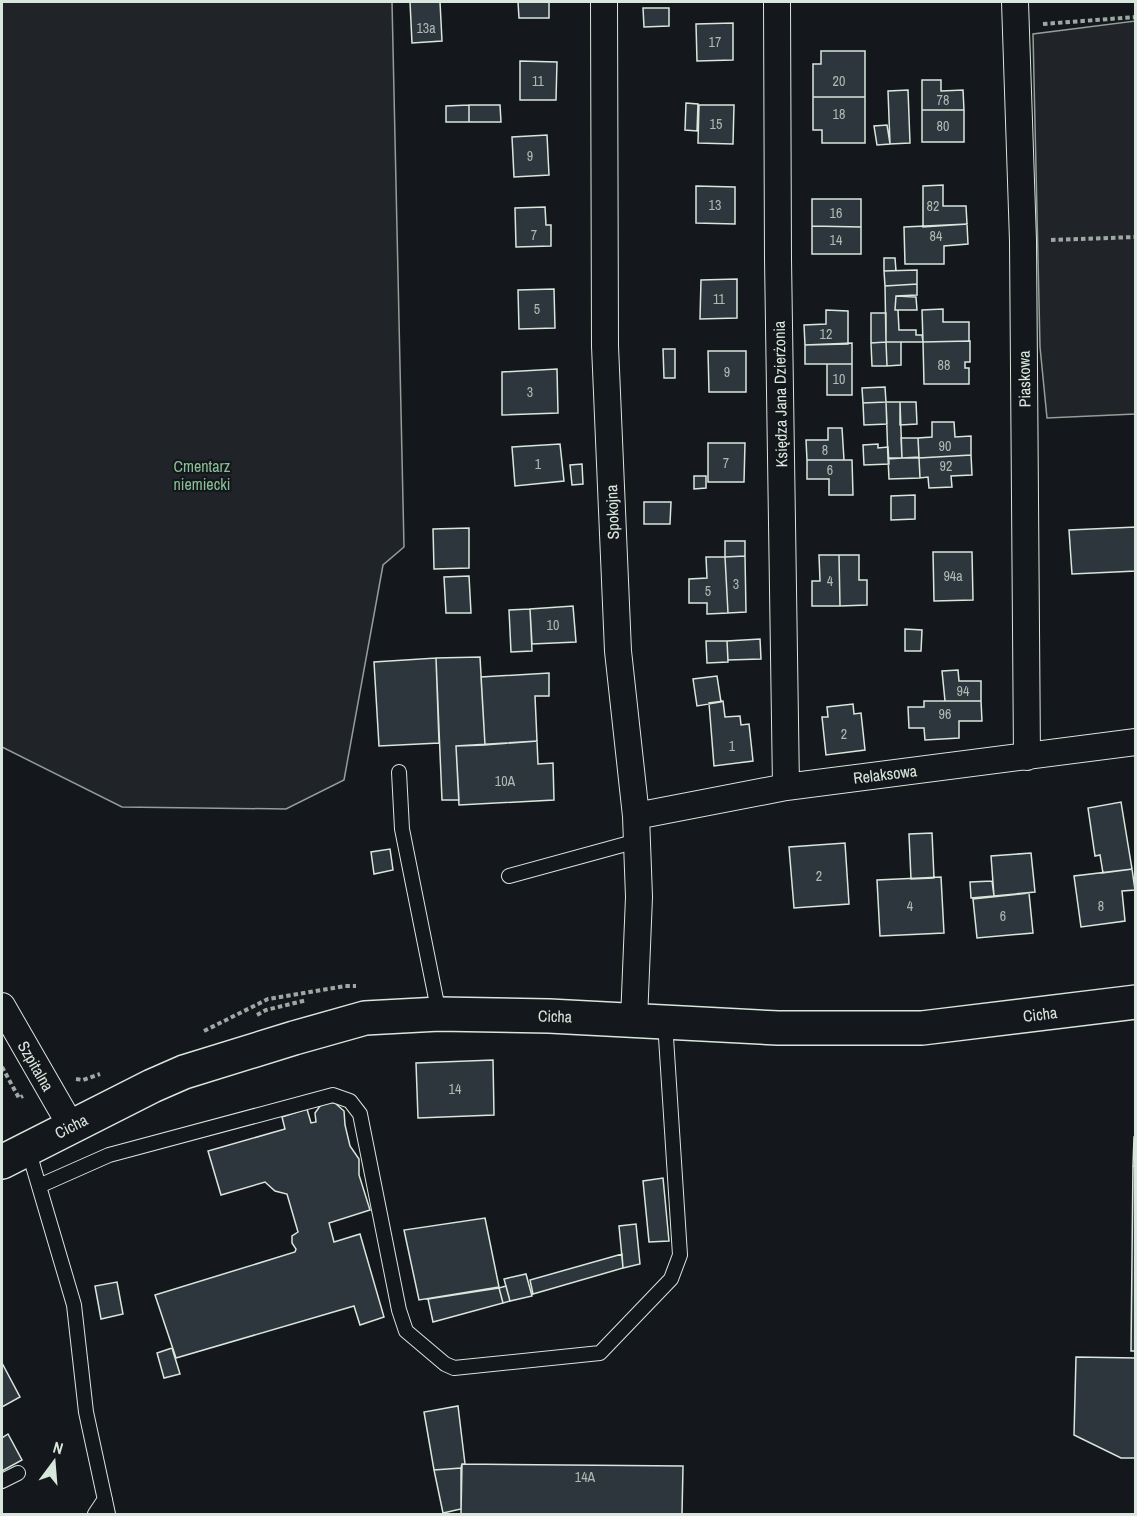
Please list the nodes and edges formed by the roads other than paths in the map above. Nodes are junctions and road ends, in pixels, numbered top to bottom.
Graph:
1 (604, 2) edge
2 (777, 2) edge
3 (1015, 14) edge
4 (1136, 742) edge
5 (1027, 757) junction
6 (399, 772) dead end
7 (786, 786) junction
8 (636, 828) junction
9 (509, 876) dead end
10 (1136, 1002) edge
11 (2, 1006) edge
12 (439, 1014) junction
13 (649, 1021) junction
14 (71, 1126) junction
15 (15, 1156) edge
16 (39, 1186) junction
17 (18, 1473) dead end
18 (2, 1481) edge
19 (105, 1499) junction
20 (95, 1515) edge
21 (108, 1515) edge

1 - 8 street, Spokojna
2 - 7 street, Księdza Jana Dzierżonia
3 - 5 street, Piaskowa
4 - 5 street, Relaksowa
5 - 7 street, Relaksowa
6 - 12 lane
7 - 8 street, Relaksowa
8 - 9 lane
8 - 13 street, Spokojna
10 - 13 street, Cicha
11 - 14 street, Szpitalna
12 - 13 street, Cicha
12 - 14 street, Cicha
13 - 16 lane
14 - 15 street, Cicha
15 - 16 lane
16 - 19 lane
17 - 18 lane
19 - 20 lane
19 - 21 lane

